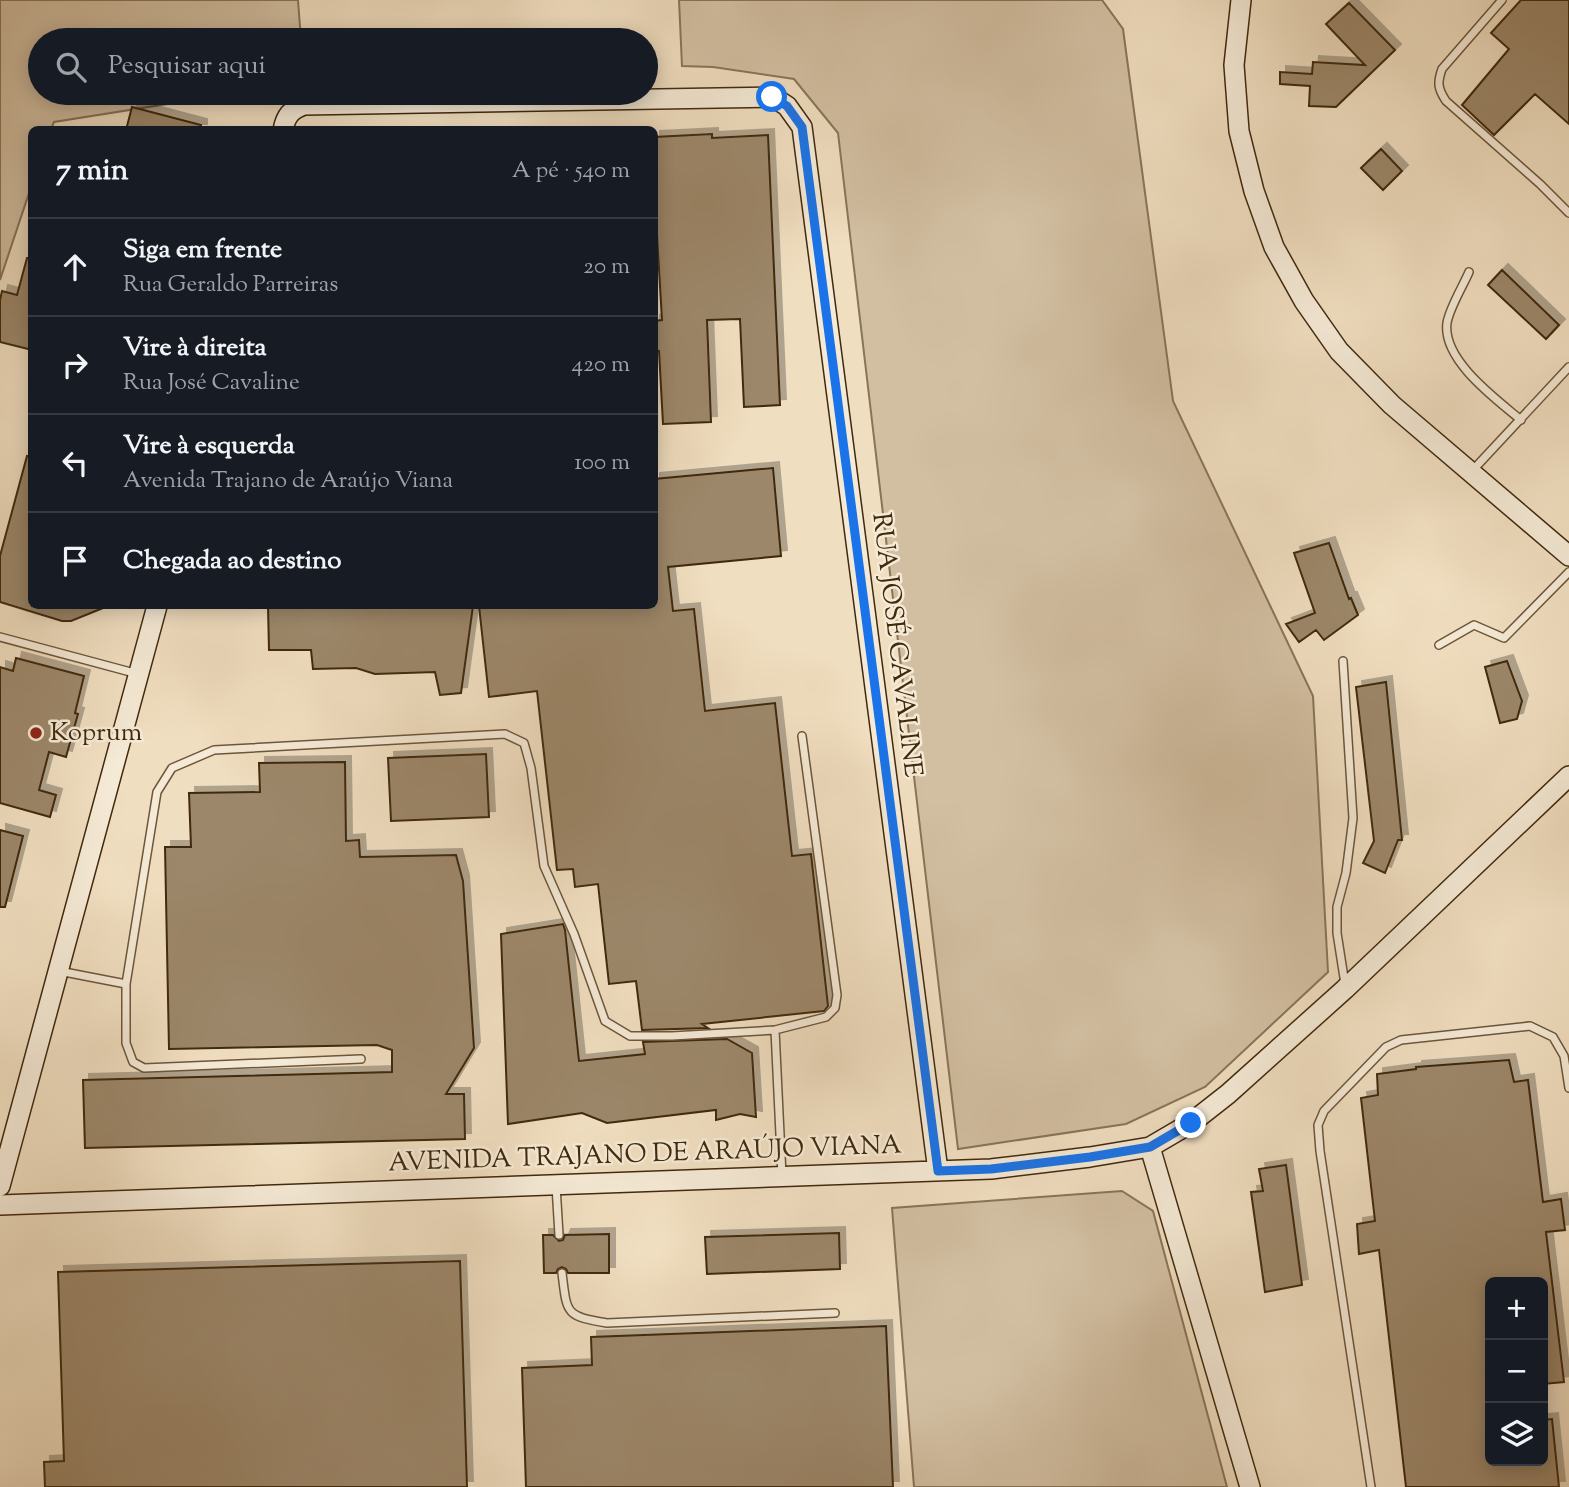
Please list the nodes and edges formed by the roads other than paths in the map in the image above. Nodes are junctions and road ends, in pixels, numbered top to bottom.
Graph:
1 (1241, 0) edge
2 (1502, 0) edge
3 (658, 99) edge
4 (304, 105) edge
5 (284, 126) edge
6 (1569, 213) edge
7 (1469, 272) dead end
8 (1569, 367) edge
9 (1521, 420) junction
10 (1471, 472) junction
11 (1569, 556) edge
12 (1569, 572) edge
13 (157, 609) edge
14 (0, 638) edge
15 (1439, 645) dead end
16 (1343, 661) dead end
17 (139, 674) junction
18 (802, 736) dead end
19 (1569, 776) edge
20 (58, 971) junction
21 (126, 984) junction
22 (1345, 989) junction
23 (775, 1030) junction
24 (361, 1059) dead end
25 (1569, 1088) edge
26 (1150, 1147) junction
27 (938, 1171) junction
28 (782, 1177) junction
29 (556, 1185) junction
30 (0, 1186) edge
31 (0, 1205) edge
32 (559, 1235) dead end
33 (562, 1273) dead end
34 (835, 1313) dead end
35 (1250, 1487) edge
36 (1371, 1487) edge

1 - 10 street
2 - 6 lane
3 - 27 street, RUA JOSÉ CAVALINE
4 - 5 street, RUA JOSÉ CAVALINE
7 - 9 lane
8 - 9 lane
9 - 10 lane
10 - 11 street
12 - 15 lane
13 - 17 street
14 - 17 lane
16 - 22 lane
17 - 20 street
18 - 23 lane
19 - 22 street, AVENIDA TRAJANO DE ARAÚJO VIANA
20 - 21 lane
20 - 30 street
21 - 23 lane
21 - 24 lane
22 - 26 street, AVENIDA TRAJANO DE ARAÚJO VIANA
23 - 28 lane
25 - 36 lane
26 - 27 street, AVENIDA TRAJANO DE ARAÚJO VIANA
26 - 35 street
27 - 28 street, AVENIDA TRAJANO DE ARAÚJO VIANA
28 - 29 street, AVENIDA TRAJANO DE ARAÚJO VIANA
29 - 31 street, AVENIDA TRAJANO DE ARAÚJO VIANA
29 - 32 lane
33 - 34 lane

